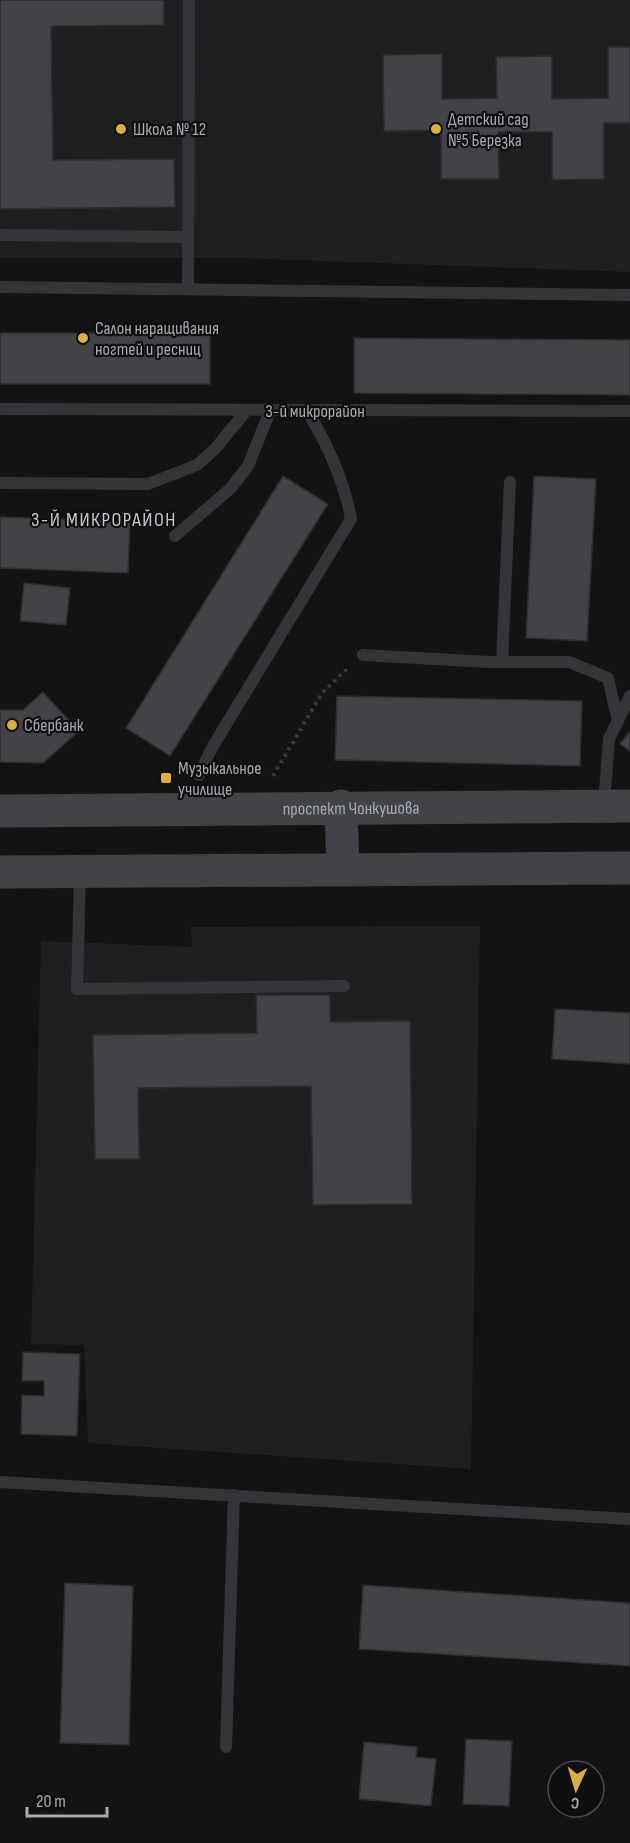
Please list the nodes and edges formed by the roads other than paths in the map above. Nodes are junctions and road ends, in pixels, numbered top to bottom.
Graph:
1 (189, 0) edge
2 (0, 235) edge
3 (188, 237) junction
4 (0, 287) edge
5 (188, 289) junction
6 (630, 295) edge
7 (0, 409) edge
8 (246, 411) junction
9 (270, 411) junction
10 (307, 411) junction
11 (630, 411) edge
12 (510, 482) dead end
13 (0, 483) edge
14 (175, 536) dead end
15 (363, 655) road end
16 (502, 662) junction
17 (630, 696) edge
18 (618, 721) junction
19 (199, 775) dead end
20 (341, 806) junction
21 (617, 806) edge
22 (0, 811) edge
23 (630, 868) edge
24 (343, 870) junction
25 (0, 872) edge
26 (80, 872) junction
27 (344, 986) dead end
28 (0, 1482) edge
29 (234, 1495) junction
30 (630, 1519) edge
31 (226, 1747) dead end

1 - 3 lane
2 - 3 lane
3 - 5 lane
4 - 5 lane
5 - 6 lane
7 - 8 lane, 3-й микрорайон
8 - 9 lane, 3-й микрорайон
8 - 13 lane
9 - 10 lane, 3-й микрорайон
9 - 14 lane
10 - 11 lane, 3-й микрорайон
10 - 19 lane
12 - 16 lane
15 - 16 lane
16 - 18 lane
17 - 18 lane
18 - 21 lane
20 - 21 main road, проспект Чонкушова
20 - 22 main road, проспект Чонкушова
20 - 24 main road
23 - 24 main road
24 - 26 main road
25 - 26 main road
26 - 27 lane
28 - 29 lane
29 - 30 lane
29 - 31 lane

